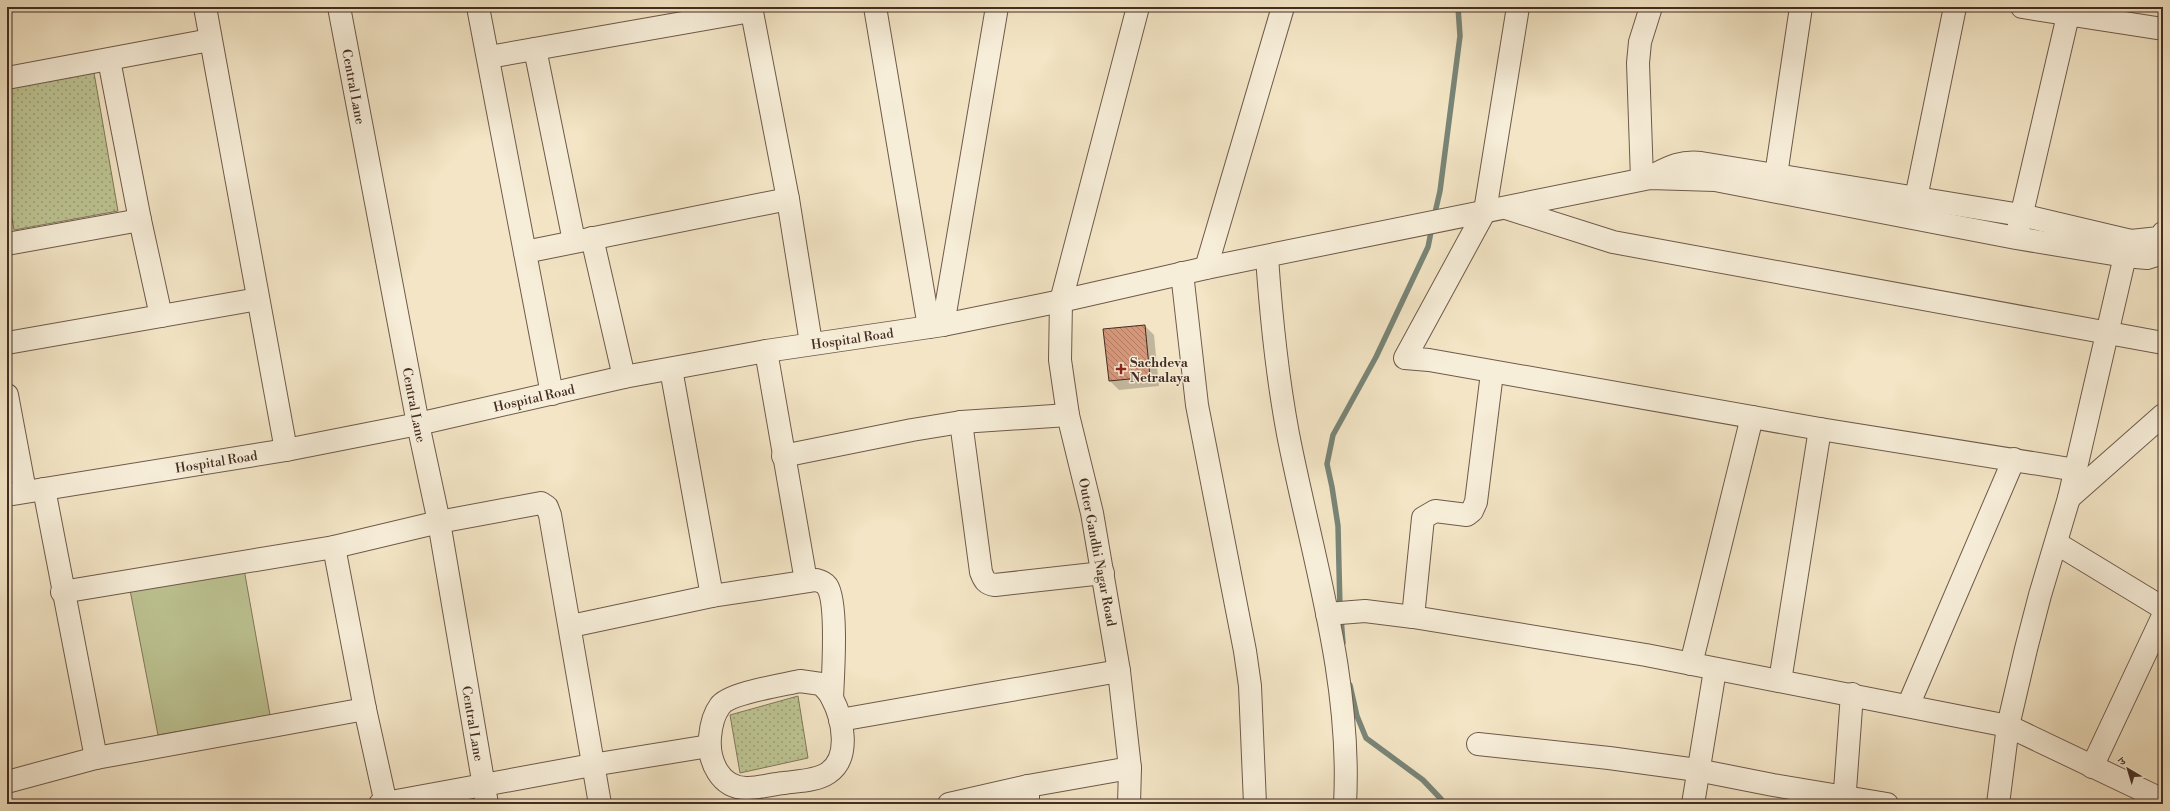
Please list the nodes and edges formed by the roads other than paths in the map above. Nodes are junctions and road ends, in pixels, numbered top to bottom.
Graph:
1 (205, 7) edge
2 (339, 7) edge
3 (478, 7) edge
4 (874, 7) edge
5 (997, 7) edge
6 (1138, 7) edge
7 (1283, 7) edge
8 (1518, 7) edge
9 (1651, 7) edge
10 (1800, 7) edge
11 (1955, 7) edge
12 (2022, 7) edge
13 (751, 9) edge
14 (2069, 11) edge
15 (2163, 30) edge
16 (210, 40) junction
17 (535, 49) junction
18 (489, 57) junction
19 (109, 60) junction
20 (7, 78) edge
21 (1776, 175) junction
22 (1646, 178) junction
23 (1916, 198) junction
24 (788, 199) junction
25 (1485, 211) junction
26 (2021, 215) junction
27 (140, 220) junction
28 (2016, 238) junction
29 (583, 240) junction
30 (2162, 242) edge
31 (7, 244) edge
32 (2128, 249) junction
33 (525, 252) junction
34 (1267, 257) junction
35 (1206, 268) junction
36 (1182, 273) junction
37 (258, 299) junction
38 (1061, 301) junction
39 (161, 316) junction
40 (936, 326) junction
41 (2106, 333) junction
42 (7, 343) edge
43 (811, 343) junction
44 (2163, 343) edge
45 (766, 351) junction
46 (671, 369) junction
47 (1492, 373) junction
48 (624, 377) junction
49 (552, 394) junction
50 (7, 395) edge
51 (1068, 415) junction
52 (2163, 416) edge
53 (1752, 417) junction
54 (961, 422) junction
55 (418, 424) junction
56 (1820, 429) junction
57 (286, 450) junction
58 (783, 456) junction
59 (2014, 460) junction
60 (2076, 470) junction
61 (26, 492) edge
62 (2069, 498) junction
63 (438, 522) junction
64 (2056, 543) junction
65 (334, 547) junction
66 (1103, 573) junction
67 (806, 581) junction
68 (62, 592) junction
69 (712, 596) junction
70 (2163, 608) edge
71 (1331, 614) junction
72 (2163, 616) edge
73 (1413, 617) junction
74 (571, 626) junction
75 (1691, 664) junction
76 (1715, 670) junction
77 (1119, 671) junction
78 (1780, 681) junction
79 (1852, 694) junction
80 (832, 698) junction
81 (1908, 706) junction
82 (365, 709) junction
83 (840, 720) junction
84 (2008, 726) junction
85 (1478, 744) dead end
86 (710, 746) junction
87 (96, 758) junction
88 (592, 765) junction
89 (2092, 767) junction
90 (1130, 768) junction
91 (1697, 770) junction
92 (7, 782) edge
93 (485, 794) edge
94 (1028, 795) edge
95 (2163, 800) edge
96 (1845, 801) edge
97 (384, 804) edge
98 (600, 804) edge
99 (949, 804) edge
100 (1129, 804) edge
101 (1255, 804) edge
102 (1345, 804) edge
103 (1693, 804) edge
104 (1887, 804) edge
105 (1998, 804) edge

1 - 16 street
2 - 55 street, Central Lane
3 - 18 street
4 - 40 street
5 - 40 street
6 - 38 street, Outer Gandhi Nagar Road
7 - 35 street
8 - 25 street
9 - 22 street
10 - 21 street
11 - 23 street
12 - 14 street
13 - 17 street
13 - 24 street
14 - 15 street
14 - 26 street
16 - 19 street
16 - 37 street
17 - 18 street
17 - 29 street
18 - 33 street
19 - 20 street
19 - 27 street
21 - 22 street
21 - 23 street
22 - 25 street, Hospital Road
22 - 28 street
23 - 26 street
24 - 29 street
24 - 43 street
25 - 34 street, Hospital Road
25 - 41 street
25 - 47 street
26 - 28 street
26 - 32 street
27 - 31 street
27 - 39 street
28 - 32 street
29 - 33 street
29 - 48 street
30 - 32 street
32 - 41 street
33 - 49 street
34 - 35 street, Hospital Road
34 - 71 street
35 - 36 street, Hospital Road
36 - 38 street, Hospital Road
36 - 101 street
37 - 39 street
37 - 57 street
38 - 40 street, Hospital Road
38 - 51 street, Outer Gandhi Nagar Road
39 - 42 street
40 - 43 street, Hospital Road
41 - 44 street
41 - 60 street
43 - 45 street, Hospital Road
45 - 46 street, Hospital Road
45 - 58 street
46 - 48 street, Hospital Road
46 - 69 street
47 - 53 street
47 - 73 street
48 - 49 street, Hospital Road
49 - 55 street, Hospital Road
50 - 61 street
51 - 54 street
51 - 66 street, Outer Gandhi Nagar Road
52 - 62 street
53 - 56 street
53 - 75 street
54 - 58 street
54 - 66 street
55 - 57 street, Hospital Road
55 - 63 street, Central Lane
56 - 59 street
56 - 78 street
57 - 61 street, Hospital Road
58 - 67 street
59 - 60 street
59 - 81 street
60 - 62 street
61 - 68 street
62 - 64 street
63 - 65 street
63 - 74 street
63 - 93 street, Central Lane
64 - 70 street
64 - 84 street
65 - 68 street
65 - 82 street
66 - 77 street, Outer Gandhi Nagar Road
67 - 69 street
67 - 80 street
68 - 87 street
69 - 74 street
71 - 73 street
71 - 102 street
72 - 89 street
73 - 75 street
74 - 88 street
75 - 76 street
76 - 78 street
76 - 91 street
77 - 83 street
77 - 90 street, Outer Gandhi Nagar Road
78 - 79 street
79 - 81 street
79 - 96 street
80 - 83 street
80 - 86 street
81 - 84 street
82 - 87 street
82 - 97 street
83 - 86 street
84 - 89 street
84 - 105 street
85 - 91 street
86 - 88 street
87 - 92 street
88 - 93 street
88 - 98 street
89 - 95 street
90 - 94 street
90 - 100 street, Outer Gandhi Nagar Road
91 - 96 street
91 - 103 street
93 - 97 street
94 - 99 street
96 - 104 street

